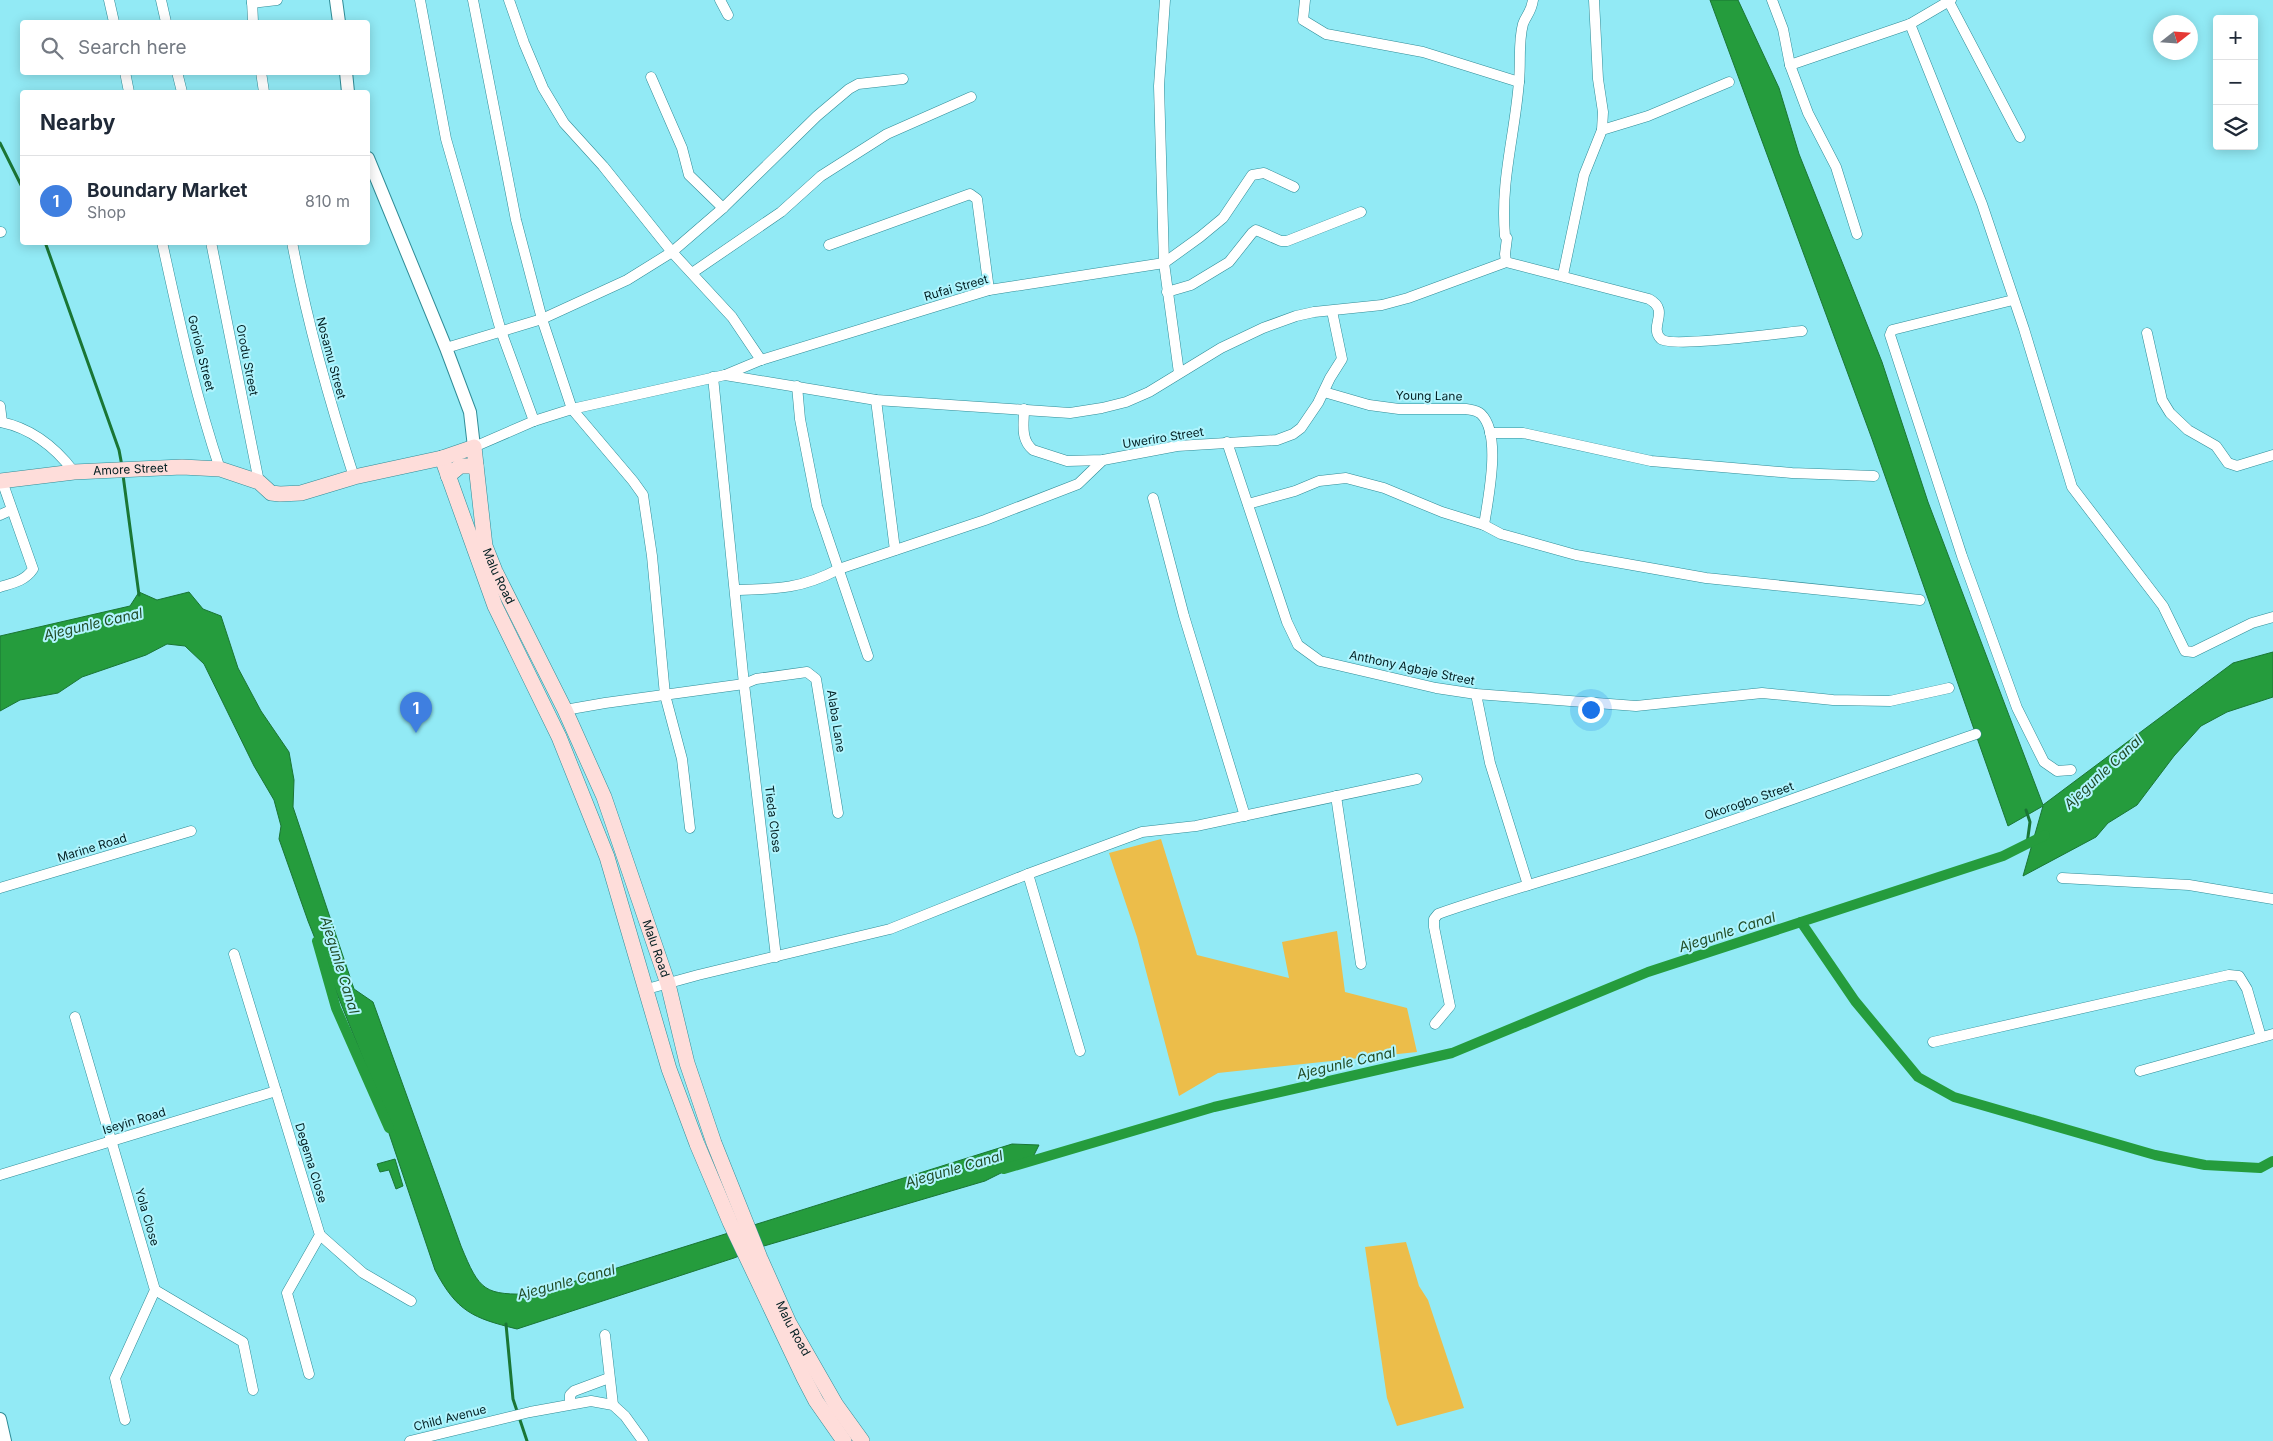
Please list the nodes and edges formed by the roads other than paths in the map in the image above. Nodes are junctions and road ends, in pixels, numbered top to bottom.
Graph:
1 (109, 0) edge
2 (161, 0) edge
3 (277, 0) edge
4 (336, 0) edge
5 (420, 0) edge
6 (472, 0) edge
7 (510, 0) edge
8 (720, 0) edge
9 (1165, 0) edge
10 (1305, 0) edge
11 (1533, 0) edge
12 (1594, 0) edge
13 (1772, 0) edge
14 (1950, 1) edge
15 (252, 2) edge
16 (728, 15) dead end
17 (114, 20) edge
18 (166, 20) edge
19 (253, 20) edge
20 (339, 20) edge
21 (1910, 24) junction
22 (1790, 65) junction
23 (126, 75) edge
24 (178, 75) edge
25 (261, 75) edge
26 (346, 75) edge
27 (651, 77) dead end
28 (903, 79) dead end
29 (1519, 82) junction
30 (1730, 82) dead end
31 (129, 90) edge
32 (182, 90) edge
33 (264, 90) edge
34 (348, 90) edge
35 (971, 97) dead end
36 (1602, 130) junction
37 (2020, 137) dead end
38 (370, 163) edge
39 (1294, 187) dead end
40 (723, 208) junction
41 (1361, 212) dead end
42 (1857, 234) dead end
43 (163, 245) edge
44 (212, 245) edge
45 (293, 245) edge
46 (829, 245) dead end
47 (672, 252) junction
48 (1506, 262) junction
49 (1164, 263) junction
50 (692, 273) junction
51 (1563, 276) junction
52 (990, 290) junction
53 (1167, 292) junction
54 (2013, 300) junction
55 (1332, 312) junction
56 (542, 319) junction
57 (501, 330) junction
58 (1802, 331) dead end
59 (2147, 333) dead end
60 (446, 348) junction
61 (761, 360) junction
62 (1179, 374) junction
63 (725, 375) junction
64 (713, 377) junction
65 (797, 386) junction
66 (1324, 392) junction
67 (876, 400) junction
68 (0, 406) edge
69 (572, 408) junction
70 (1024, 409) junction
71 (534, 421) junction
72 (1, 422) edge
73 (1490, 433) junction
74 (473, 442) junction
75 (1227, 442) junction
76 (2273, 456) edge
77 (442, 458) junction
78 (1103, 460) junction
79 (476, 466) junction
80 (220, 469) junction
81 (74, 472) junction
82 (448, 476) junction
83 (1874, 476) dead end
84 (354, 477) junction
85 (1, 481) edge
86 (259, 482) junction
87 (1153, 498) dead end
88 (1248, 504) junction
89 (11, 510) junction
90 (0, 514) edge
91 (1484, 525) junction
92 (895, 550) junction
93 (839, 569) junction
94 (0, 587) edge
95 (736, 590) junction
96 (1920, 600) dead end
97 (2273, 617) edge
98 (868, 656) dead end
99 (744, 684) junction
100 (1949, 688) dead end
101 (1476, 694) junction
102 (665, 695) junction
103 (566, 710) junction
104 (576, 732) junction
105 (1976, 734) dead end
106 (559, 737) junction
107 (2070, 770) dead end
108 (1417, 779) dead end
109 (1336, 796) junction
110 (838, 813) dead end
111 (1245, 816) junction
112 (690, 828) dead end
113 (191, 831) dead end
114 (1028, 874) junction
115 (2062, 878) dead end
116 (1528, 885) junction
117 (0, 888) edge
118 (2273, 899) edge
119 (234, 954) dead end
120 (776, 957) junction
121 (1361, 964) dead end
122 (668, 984) junction
123 (647, 989) junction
124 (75, 1017) dead end
125 (1436, 1024) dead end
126 (2273, 1034) edge
127 (2261, 1037) junction
128 (1933, 1042) dead end
129 (1080, 1051) dead end
130 (2140, 1071) dead end
131 (276, 1091) junction
132 (111, 1141) junction
133 (0, 1175) edge
134 (320, 1235) junction
135 (755, 1261) junction
136 (155, 1290) junction
137 (411, 1301) dead end
138 (605, 1336) dead end
139 (309, 1374) dead end
140 (609, 1378) junction
141 (254, 1390) dead end
142 (570, 1404) junction
143 (613, 1406) junction
144 (0, 1420) edge
145 (125, 1420) dead end
146 (5, 1441) edge
147 (410, 1441) edge
148 (643, 1441) edge
149 (844, 1441) edge
150 (862, 1441) edge

1 - 17 street
2 - 18 street
3 - 15 street
4 - 20 street
5 - 57 street
6 - 56 street
7 - 47 street
8 - 16 street
9 - 49 street
10 - 29 street
11 - 29 street
12 - 36 street
13 - 22 street
14 - 21 street
14 - 37 street
15 - 19 street
21 - 22 street
21 - 54 street
22 - 42 street
23 - 31 street
24 - 32 street
25 - 33 street
26 - 34 street
27 - 40 street
28 - 40 street
29 - 48 street
30 - 36 street
35 - 50 street
36 - 51 street
38 - 60 street
39 - 49 street
40 - 47 street
41 - 53 street
43 - 80 street, Goriola Street
44 - 86 street, Orodu Street
45 - 84 street, Nosamu Street
46 - 52 street
47 - 50 street
47 - 56 street
48 - 51 street
48 - 55 street
49 - 52 street, Rufai Street
49 - 53 street
50 - 61 street
51 - 58 street
52 - 61 street, Rufai Street
53 - 62 street
54 - 97 street
54 - 107 street
55 - 62 street
55 - 66 street, Uweriro Street
56 - 57 street
56 - 69 street
57 - 60 street
57 - 71 street
59 - 76 street
60 - 74 street
61 - 63 street, Rufai Street
62 - 70 street
63 - 64 street
63 - 65 street
64 - 69 street
64 - 95 street, Tieda Close
65 - 67 street
65 - 93 street
66 - 73 street, Young Lane
66 - 75 street, Uweriro Street
67 - 70 street
67 - 92 street
68 - 72 street
69 - 71 street
69 - 102 street
70 - 78 street, Uweriro Street
71 - 74 street
72 - 81 street
73 - 83 street
73 - 91 street, Young Lane
74 - 77 main road, Amore Street
74 - 79 main road, Malu Road
75 - 78 street, Uweriro Street
75 - 88 street, Anthony Agbaje Street
77 - 82 main road, Malu Road
77 - 84 main road, Amore Street
78 - 92 street
79 - 82 main road
79 - 103 main road, Malu Road
80 - 81 main road, Amore Street
80 - 86 main road, Amore Street
81 - 85 main road, Amore Street
82 - 106 main road, Malu Road
84 - 86 main road, Amore Street
85 - 89 street
87 - 111 street
88 - 91 street
88 - 101 street, Anthony Agbaje Street
89 - 90 street
89 - 94 street
91 - 96 street
92 - 93 street
93 - 95 street
93 - 98 street
95 - 99 street, Tieda Close
99 - 102 street
99 - 110 street, Alaba Lane
99 - 120 street, Tieda Close
100 - 101 street, Anthony Agbaje Street
101 - 116 street
102 - 103 street
102 - 112 street
103 - 104 main road, Malu Road
104 - 106 main road
104 - 122 main road, Malu Road
105 - 116 street, Okorogbo Street
106 - 123 main road, Malu Road
108 - 109 street
109 - 111 street
109 - 121 street
111 - 114 street
113 - 117 street, Marine Road
114 - 120 street
114 - 129 street
115 - 118 street
116 - 125 street, Okorogbo Street
119 - 131 street, Degema Close
120 - 122 street
122 - 123 street
122 - 135 main road, Malu Road
123 - 135 main road, Malu Road
124 - 132 street, Yola Close
126 - 127 street
127 - 128 street
127 - 130 street
131 - 132 street, Iseyin Road
131 - 134 street, Degema Close
132 - 133 street, Iseyin Road
132 - 136 street, Yola Close
134 - 137 street
134 - 139 street
135 - 149 main road, Malu Road
135 - 150 main road, Malu Road
136 - 141 street
136 - 145 street
138 - 140 street
140 - 142 street
140 - 143 street
142 - 143 street, Child Avenue
142 - 147 street, Child Avenue
143 - 148 street
144 - 146 street

